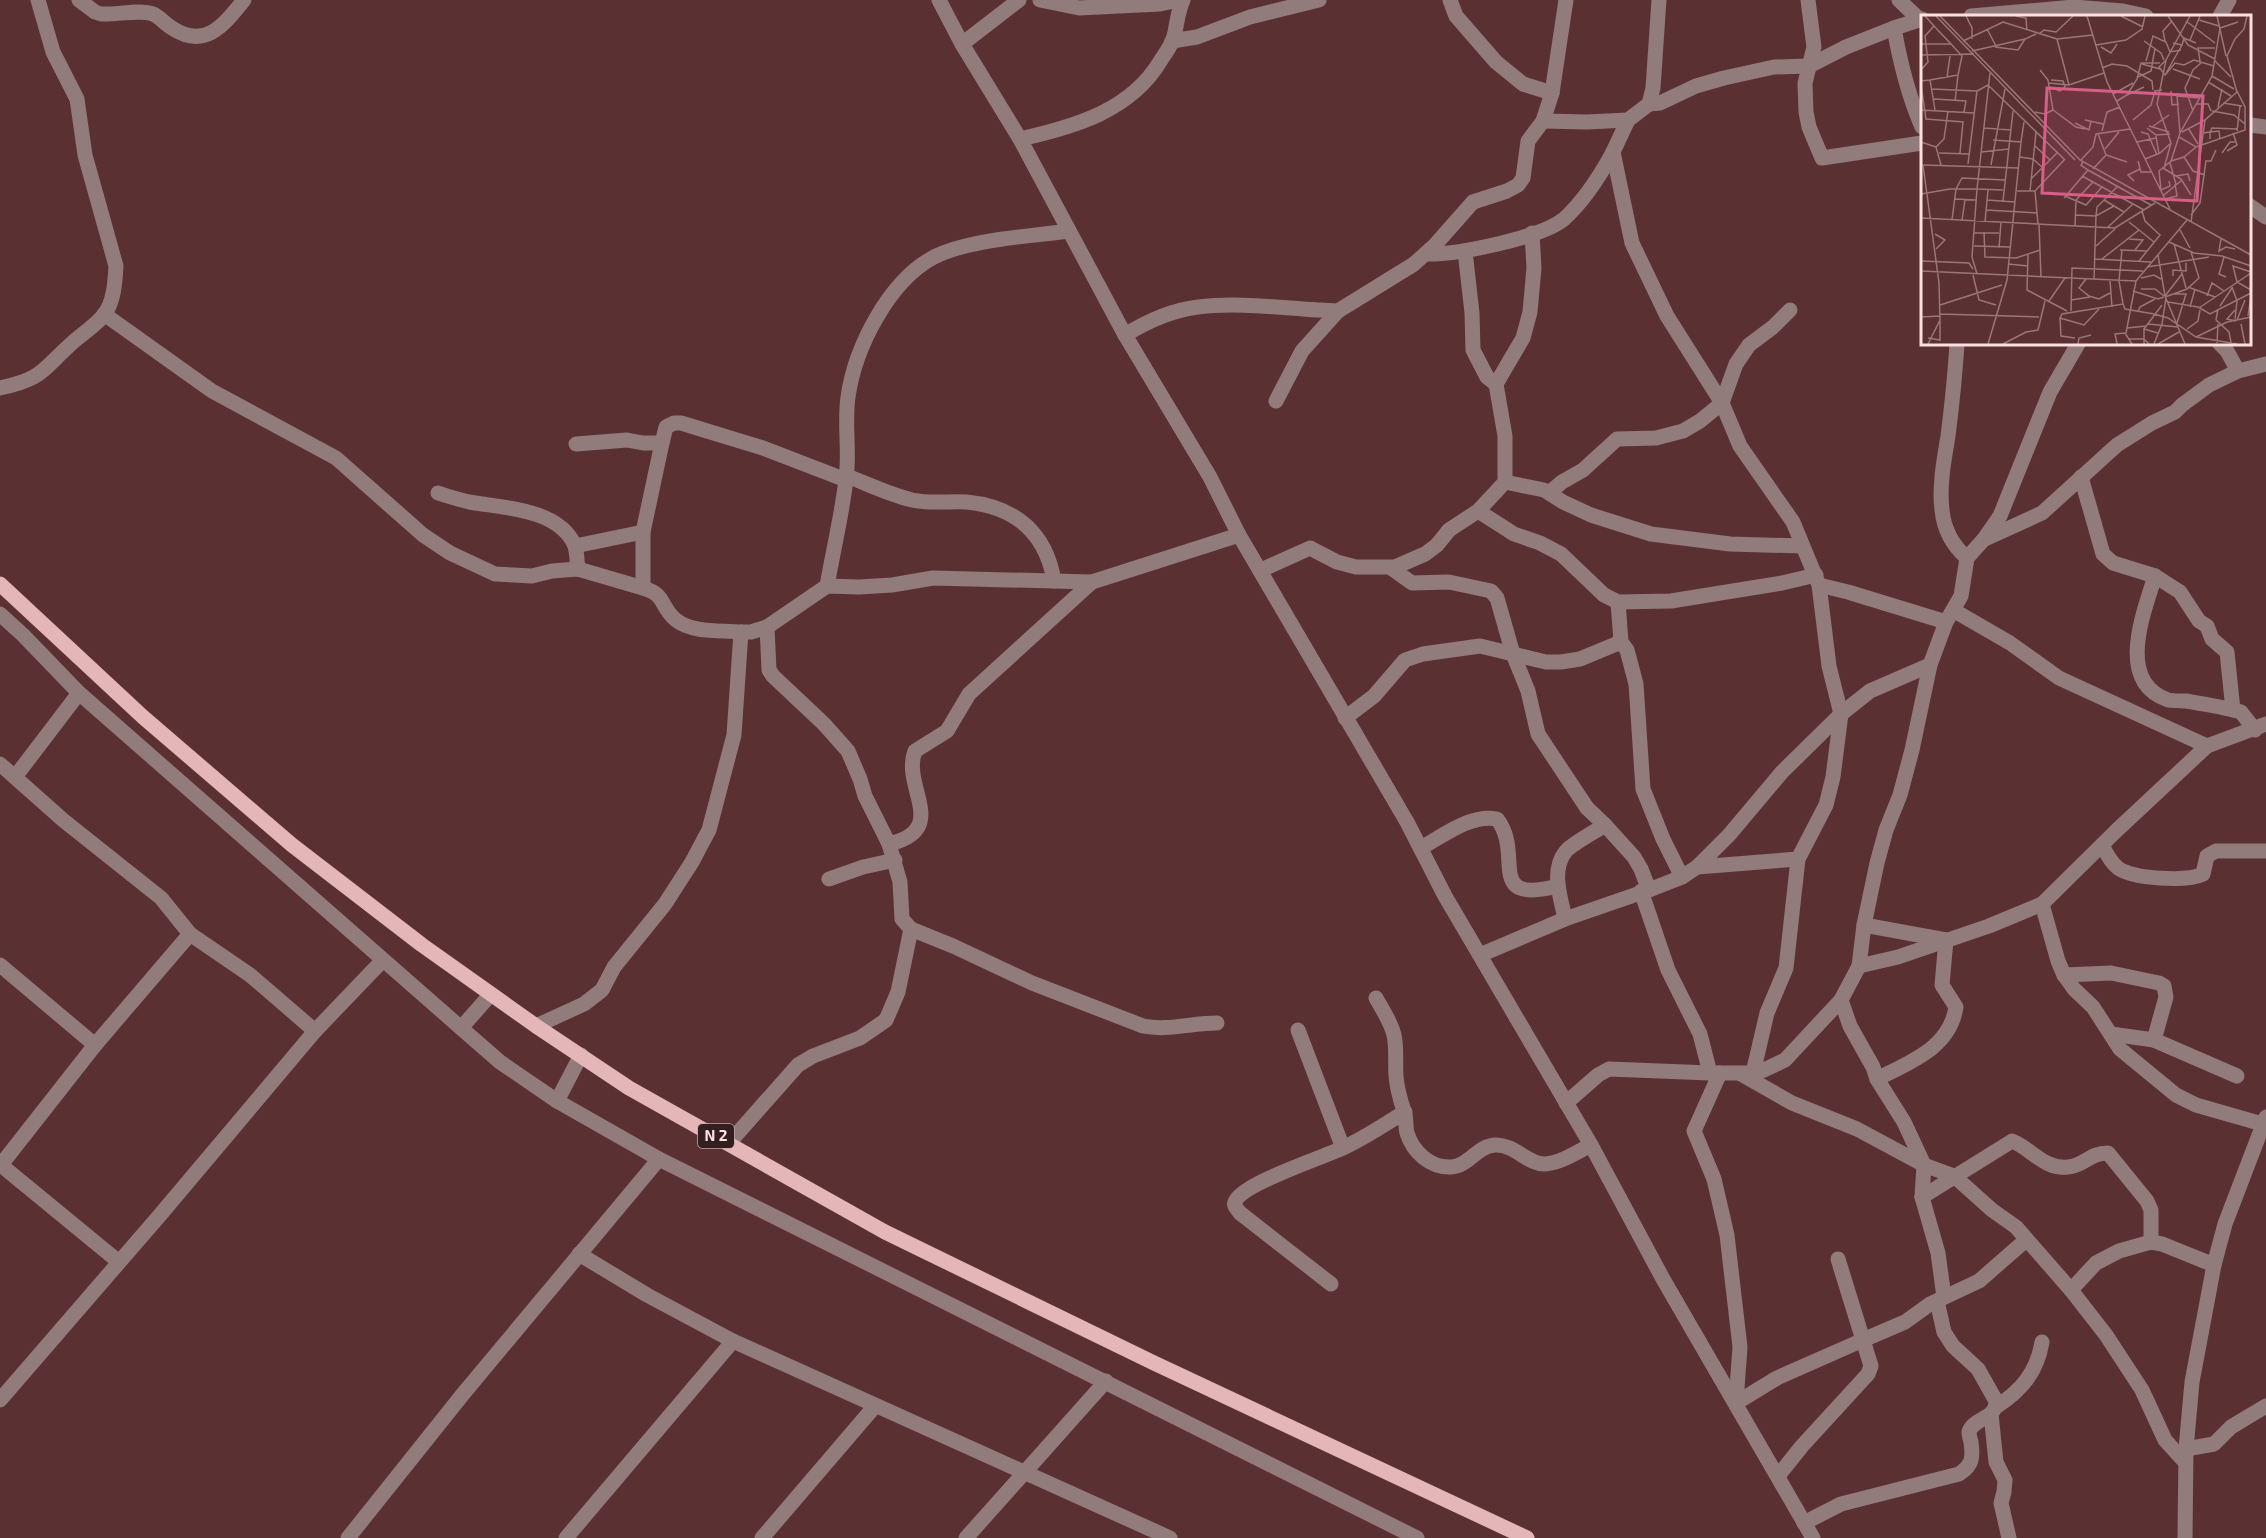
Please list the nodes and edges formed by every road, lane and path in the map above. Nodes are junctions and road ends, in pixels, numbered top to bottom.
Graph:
1 (38, 0) edge
2 (79, 0) edge
3 (244, 0) edge
4 (939, 0) edge
5 (1019, 0) edge
6 (1040, 0) edge
7 (1181, 0) edge
8 (1318, 0) edge
9 (1450, 0) edge
10 (1566, 0) edge
11 (1659, 0) edge
12 (1808, 0) edge
13 (1899, 0) edge
14 (2229, 0) edge
15 (2073, 8) edge
16 (1984, 15) edge
17 (2141, 15) edge
18 (2221, 15) edge
19 (1921, 19) edge
20 (1894, 28) junction
21 (1172, 41) junction
22 (962, 44) junction
23 (1809, 66) junction
24 (1552, 93) junction
25 (1649, 104) junction
26 (1628, 120) junction
27 (1543, 121) junction
28 (1921, 123) edge
29 (2251, 125) edge
30 (2266, 127) edge
31 (1020, 140) junction
32 (1921, 143) edge
33 (1613, 152) junction
34 (2251, 207) edge
35 (2266, 217) edge
36 (1068, 231) junction
37 (1532, 233) junction
38 (1465, 251) junction
39 (1426, 254) junction
40 (1790, 310) dead end
41 (1338, 311) junction
42 (104, 314) junction
43 (1125, 335) junction
44 (1957, 345) edge
45 (2077, 345) edge
46 (2221, 345) edge
47 (2266, 363) edge
48 (2238, 371) junction
49 (1496, 384) junction
50 (0, 388) edge
51 (1276, 401) dead end
52 (1722, 403) junction
53 (662, 443) junction
54 (576, 444) dead end
55 (2081, 477) junction
56 (846, 478) junction
57 (1505, 483) junction
58 (1549, 493) junction
59 (438, 494) dead end
60 (1478, 511) junction
61 (643, 532) junction
62 (1239, 535) junction
63 (1984, 539) junction
64 (575, 546) junction
65 (1802, 546) junction
66 (1967, 558) junction
67 (1391, 568) junction
68 (578, 569) junction
69 (1261, 570) junction
70 (2155, 576) junction
71 (1818, 580) junction
72 (1054, 581) junction
73 (1092, 582) junction
74 (0, 584) edge
75 (826, 586) junction
76 (643, 588) junction
77 (1618, 602) junction
78 (0, 614) edge
79 (1949, 616) junction
80 (767, 627) junction
81 (741, 632) junction
82 (1621, 642) junction
83 (1513, 654) junction
84 (1930, 665) junction
85 (79, 693) junction
86 (2233, 710) junction
87 (1841, 714) junction
88 (1345, 718) junction
89 (2260, 727) edge
90 (2207, 746) junction
91 (0, 764) edge
92 (15, 777) junction
93 (1605, 825) junction
94 (889, 844) junction
95 (2102, 845) junction
96 (1420, 848) junction
97 (2266, 851) edge
98 (1798, 859) junction
99 (894, 860) junction
100 (1697, 867) junction
101 (1682, 876) junction
102 (829, 879) dead end
103 (1558, 886) junction
104 (1645, 891) junction
105 (2042, 904) junction
106 (1565, 919) junction
107 (1864, 925) junction
108 (911, 929) junction
109 (190, 934) junction
110 (1946, 940) junction
111 (1480, 955) junction
112 (382, 961) junction
113 (0, 965) edge
114 (1859, 966) junction
115 (2064, 975) junction
116 (491, 994) junction
117 (1376, 998) dead end
118 (1841, 1000) junction
119 (1217, 1023) dead end
120 (536, 1026) junction
121 (461, 1028) junction
122 (1299, 1030) dead end
123 (315, 1031) junction
124 (2111, 1034) junction
125 (2154, 1040) junction
126 (95, 1045) junction
127 (581, 1055) junction
128 (1715, 1073) junction
129 (1747, 1074) junction
130 (2237, 1076) dead end
131 (1877, 1079) junction
132 (557, 1101) junction
133 (1566, 1103) junction
134 (1405, 1112) junction
135 (2265, 1122) edge
136 (729, 1143) junction
137 (1591, 1145) junction
138 (1343, 1148) junction
139 (659, 1160) junction
140 (1, 1165) edge
141 (1924, 1165) junction
142 (1954, 1176) junction
143 (1922, 1197) junction
144 (2026, 1240) junction
145 (2151, 1242) junction
146 (579, 1254) junction
147 (1838, 1259) dead end
148 (119, 1262) junction
149 (2214, 1265) junction
150 (1331, 1284) dead end
151 (2071, 1290) junction
152 (1940, 1299) junction
153 (1863, 1340) junction
154 (732, 1341) junction
155 (2042, 1342) dead end
156 (1106, 1381) junction
157 (0, 1400) edge
158 (1736, 1402) junction
159 (875, 1406) junction
160 (2266, 1406) edge
161 (1994, 1410) junction
162 (2186, 1456) junction
163 (1026, 1473) junction
164 (1778, 1476) junction
165 (1804, 1523) junction
166 (348, 1538) edge
167 (566, 1538) edge
168 (762, 1538) edge
169 (966, 1538) edge
170 (1170, 1538) edge
171 (1417, 1538) edge
172 (1527, 1538) edge
173 (1813, 1538) edge
174 (2009, 1538) edge
175 (2185, 1538) edge

1 - 42 street
2 - 3 street
4 - 22 street
5 - 22 street
6 - 7 street
7 - 21 street
8 - 21 street
9 - 24 street
10 - 24 street
11 - 25 street
12 - 23 street
13 - 19 street
14 - 18 street
15 - 16 street
15 - 17 street
19 - 20 street
20 - 23 street
20 - 28 street
21 - 31 street
22 - 31 street
23 - 25 street
23 - 32 street
24 - 27 street
25 - 26 street
26 - 27 street
26 - 33 street
27 - 39 street
29 - 30 street
31 - 36 street
33 - 37 street
33 - 52 street
34 - 35 street
36 - 43 street
36 - 56 street
37 - 38 street
37 - 49 street
38 - 39 street
38 - 49 street
39 - 41 street
40 - 52 street
41 - 43 street
41 - 51 street
42 - 50 street
42 - 68 street
43 - 62 street
44 - 66 street
45 - 63 street
46 - 48 street
47 - 48 street
48 - 55 street
49 - 57 street
52 - 58 street
52 - 65 street
53 - 54 street
53 - 56 street
53 - 61 street
55 - 63 street
55 - 70 street
56 - 72 street
56 - 75 street
57 - 58 street
57 - 60 street
58 - 65 street
59 - 64 street
60 - 67 street
60 - 77 street
61 - 64 street
61 - 76 street
62 - 69 street
62 - 73 street
63 - 66 street
64 - 68 street
65 - 71 street
66 - 79 street
67 - 69 street
67 - 83 street
68 - 76 street
69 - 88 street
70 - 86 street
70 - 86 street
71 - 77 street
71 - 79 street
71 - 87 street
72 - 73 street
72 - 75 street
73 - 94 street
74 - 116 main road, N 2
75 - 80 street
76 - 81 street
77 - 82 street
78 - 85 street
79 - 84 street
79 - 90 street
80 - 81 street
80 - 94 street
81 - 120 street
82 - 83 street
82 - 101 street
83 - 88 street
83 - 93 street
84 - 87 street
84 - 107 street
85 - 92 street
85 - 112 street
86 - 89 street
87 - 98 street
87 - 100 street
88 - 96 street
89 - 90 street
90 - 95 street
91 - 92 street
92 - 109 street
93 - 103 street
93 - 104 street
94 - 99 street
95 - 97 street
95 - 105 street
96 - 103 street
96 - 111 street
98 - 100 street
98 - 129 street
99 - 102 street
99 - 108 street
100 - 101 street
101 - 104 street
103 - 106 street
104 - 106 street
104 - 128 street
105 - 110 street
105 - 115 street
106 - 111 street
107 - 110 street
107 - 114 street
108 - 119 street
108 - 136 street
109 - 123 street
109 - 126 street
110 - 114 street
110 - 131 street
111 - 133 street
112 - 121 street
112 - 123 street
113 - 126 street
114 - 118 street
115 - 124 street
115 - 125 street
116 - 120 main road, N 2
116 - 121 street
117 - 134 street
118 - 129 street
118 - 131 street
120 - 127 main road, N 2
121 - 132 street
122 - 138 street
123 - 148 street
124 - 125 street
124 - 135 street
125 - 130 street
126 - 140 street
127 - 132 street
127 - 136 main road, N 2
128 - 129 street
128 - 133 street
128 - 158 street
129 - 141 street
131 - 141 street
132 - 139 street
133 - 137 street
134 - 137 street
134 - 138 street
135 - 149 street
136 - 172 main road, N 2
137 - 158 street
138 - 150 street
139 - 146 street
139 - 156 street
140 - 148 street
141 - 142 street
141 - 143 street
142 - 143 street
142 - 144 street
142 - 145 street
143 - 152 street
144 - 151 street
144 - 152 street
145 - 149 street
145 - 151 street
146 - 154 street
146 - 166 street
147 - 153 street
148 - 157 street
149 - 162 street
151 - 162 street
152 - 153 street
152 - 161 street
153 - 158 street
153 - 164 street
154 - 159 street
154 - 167 street
155 - 161 street
156 - 163 street
156 - 171 street
158 - 164 street
159 - 163 street
159 - 168 street
160 - 162 street
161 - 165 street
161 - 174 street
162 - 175 street
163 - 169 street
163 - 170 street
164 - 165 street
165 - 173 street

